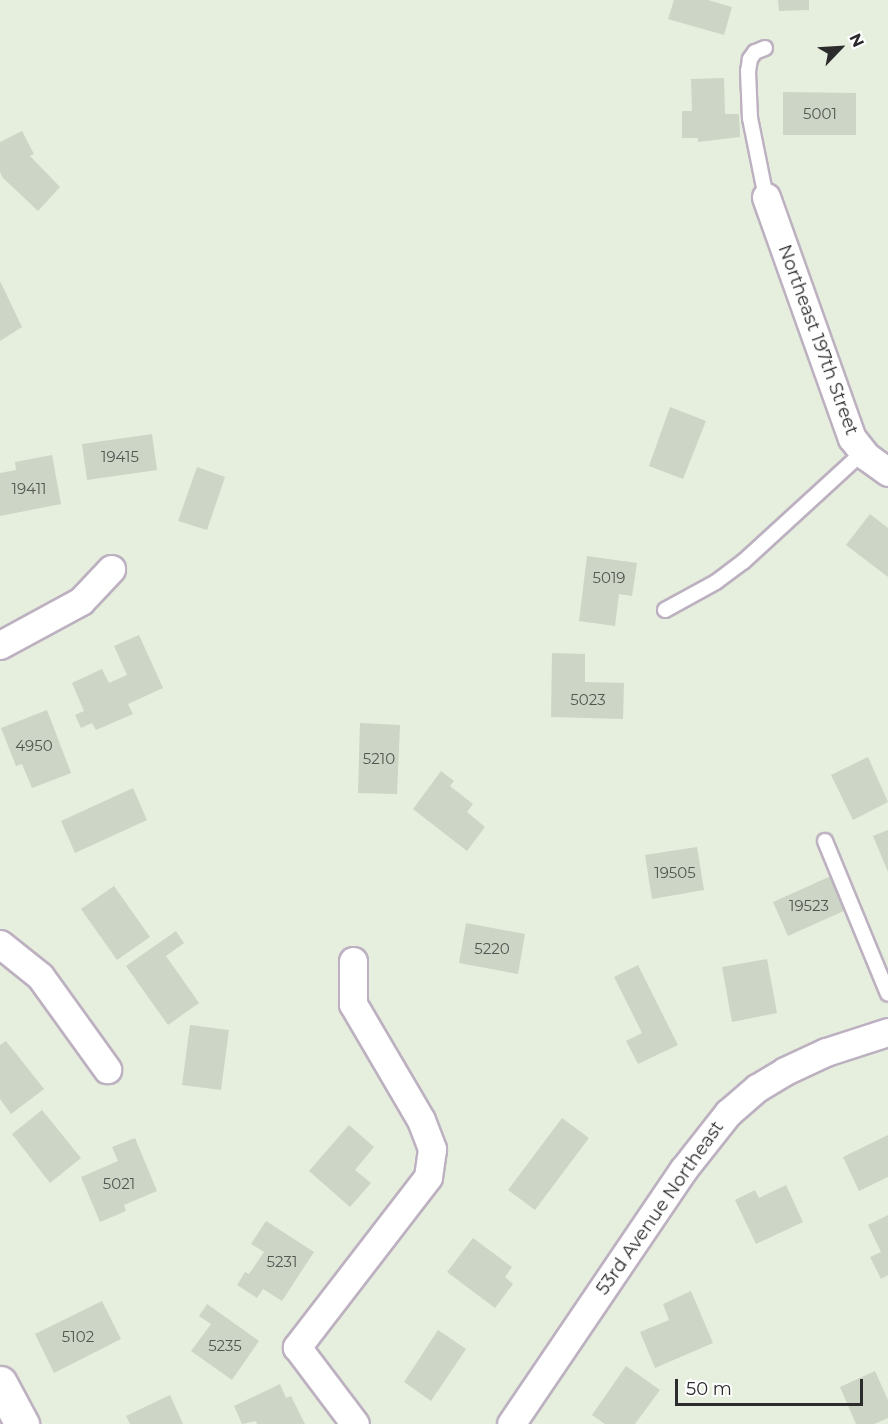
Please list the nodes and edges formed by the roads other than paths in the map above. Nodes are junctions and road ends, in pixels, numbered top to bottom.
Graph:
1 (765, 48) dead end
2 (766, 197) joint
3 (863, 452) junction
4 (888, 472) edge
5 (111, 569) dead end
6 (665, 610) dead end
7 (0, 645) edge
8 (825, 841) dead end
9 (0, 945) edge
10 (353, 961) dead end
11 (888, 994) edge
12 (888, 1032) edge
13 (107, 1069) dead end
14 (0, 1383) edge
15 (22, 1424) edge
16 (355, 1424) edge
17 (512, 1424) edge

1 - 2 lane
2 - 3 street, Northeast 197th Street
3 - 4 street, Northeast 197th Street
3 - 6 lane
5 - 7 street
8 - 11 lane
9 - 13 street
10 - 16 street
12 - 17 street, 53rd Avenue Northeast
14 - 15 street

